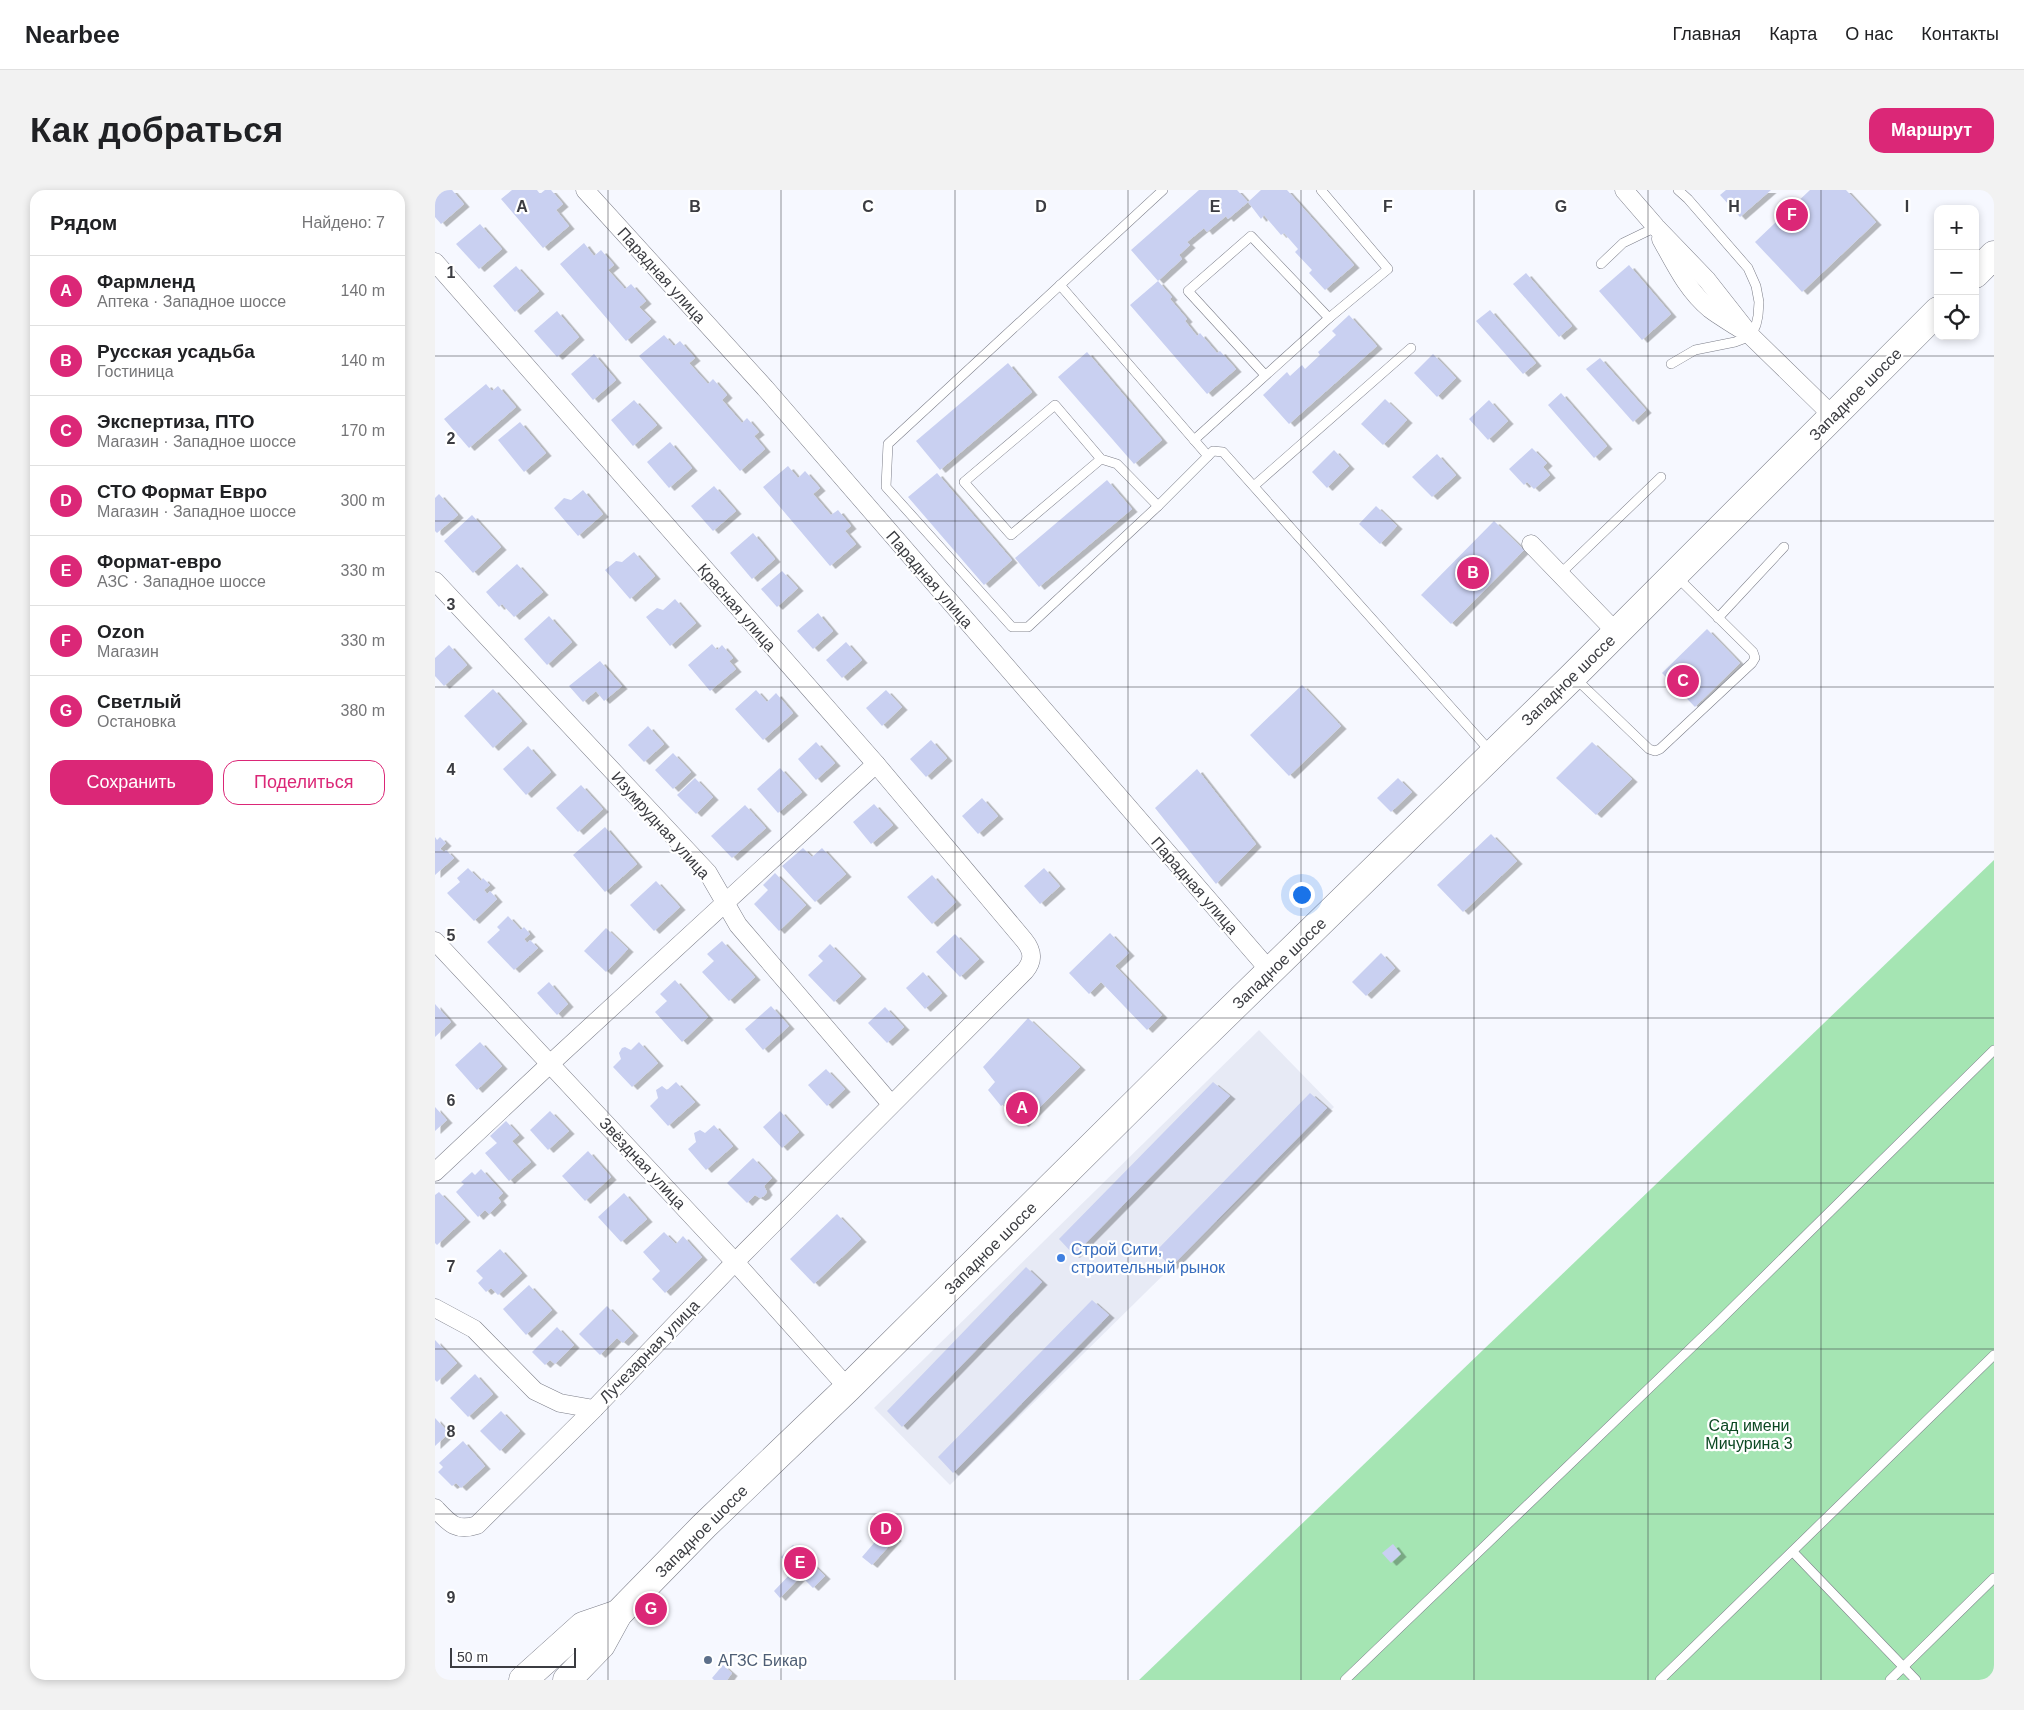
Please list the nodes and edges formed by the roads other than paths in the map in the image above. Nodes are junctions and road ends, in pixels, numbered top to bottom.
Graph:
1 (585, 190) edge
2 (1163, 190) edge
3 (1321, 190) edge
4 (1624, 190) edge
5 (1678, 190) edge
6 (1656, 227) junction
7 (1994, 255) edge
8 (435, 262) edge
9 (1601, 264) dead end
10 (1979, 270) edge
11 (1060, 285) junction
12 (1934, 315) edge
13 (1329, 318) junction
14 (1751, 336) junction
15 (1411, 348) dead end
16 (1671, 364) dead end
17 (1265, 375) junction
18 (1833, 416) junction
19 (1193, 440) junction
20 (1208, 456) junction
21 (1101, 459) junction
22 (1661, 477) dead end
23 (1255, 485) junction
24 (1158, 506) junction
25 (1531, 544) dead end
26 (1784, 547) dead end
27 (1560, 574) junction
28 (1675, 576) junction
29 (435, 581) edge
30 (1718, 618) junction
31 (1616, 632) junction
32 (1573, 676) junction
33 (1492, 753) junction
34 (876, 764) junction
35 (726, 903) junction
36 (435, 941) edge
37 (1032, 957) joint
38 (1271, 972) junction
39 (1994, 1050) edge
40 (551, 1063) junction
41 (891, 1104) junction
42 (435, 1172) edge
43 (735, 1262) junction
44 (435, 1308) edge
45 (1994, 1355) edge
46 (848, 1388) junction
47 (594, 1409) junction
48 (435, 1508) edge
49 (1793, 1552) junction
50 (1994, 1578) edge
51 (618, 1614) junction
52 (1903, 1667) junction
53 (567, 1679) edge
54 (523, 1680) edge
55 (1345, 1680) edge
56 (1660, 1680) edge
57 (1890, 1680) edge
58 (1916, 1680) edge

1 - 38 street, Парадная улица
2 - 11 lane
3 - 13 lane
4 - 6 street
5 - 14 lane
6 - 9 lane
6 - 14 street
7 - 10 main road
8 - 34 street, Красная улица
11 - 19 lane
11 - 24 lane
12 - 18 main road, Западное шоссе
13 - 17 lane
13 - 17 lane
14 - 16 lane
14 - 18 street
15 - 23 lane
17 - 19 lane
18 - 28 main road, Западное шоссе
19 - 20 lane
20 - 23 lane
20 - 24 lane
21 - 21 lane
21 - 24 lane
22 - 27 lane
23 - 33 lane
25 - 27 street
26 - 30 lane
27 - 31 street
28 - 30 lane
28 - 31 main road, Западное шоссе
29 - 35 street, Изумрудная улица
30 - 32 lane
31 - 32 main road, Западное шоссе
32 - 33 main road, Западное шоссе
33 - 38 main road, Западное шоссе
34 - 35 street
34 - 37 street, Красная улица
35 - 40 street
35 - 41 street, Изумрудная улица
36 - 40 street, Звёздная улица
37 - 41 street, Лучезарная улица
38 - 46 main road, Западное шоссе
39 - 55 lane
40 - 42 street
40 - 43 street, Звёздная улица
41 - 43 street, Лучезарная улица
43 - 46 street, Звёздная улица
43 - 47 street, Лучезарная улица
44 - 47 street, Лучезарная улица
45 - 49 lane
46 - 51 main road, Западное шоссе
47 - 48 street
49 - 52 lane
49 - 56 lane
50 - 52 lane
51 - 53 main road, Западное шоссе
51 - 54 main road, Западное шоссе
52 - 57 lane
52 - 58 lane

